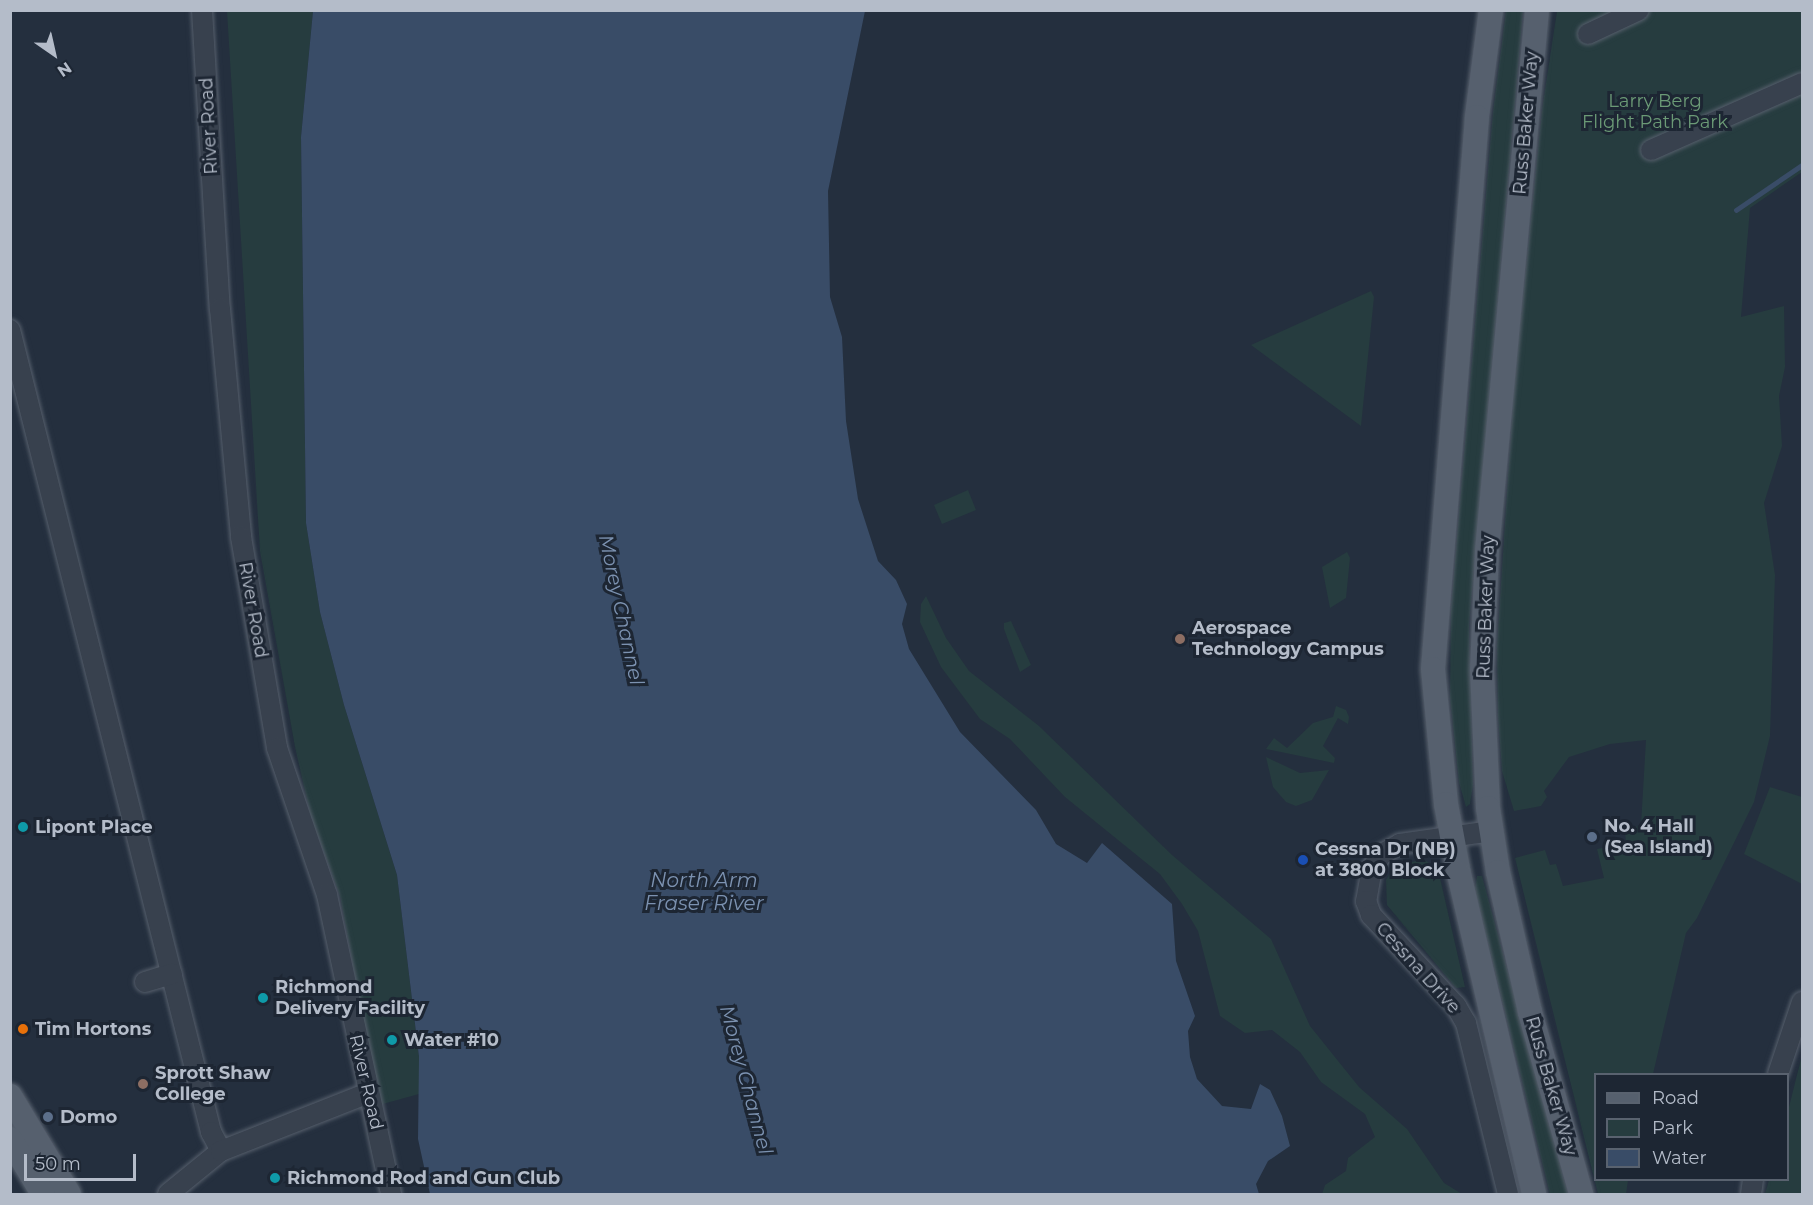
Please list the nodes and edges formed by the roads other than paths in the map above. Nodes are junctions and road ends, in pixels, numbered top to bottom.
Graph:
1 (202, 10) edge
2 (1491, 10) edge
3 (1537, 10) edge
4 (1639, 10) edge
5 (1588, 34) dead end
6 (1803, 83) edge
7 (1651, 150) dead end
8 (10, 330) edge
9 (1492, 831) junction
10 (1452, 836) junction
11 (172, 974) junction
12 (145, 982) dead end
13 (1803, 1002) edge
14 (1778, 1073) edge
15 (368, 1093) junction
16 (10, 1096) edge
17 (10, 1139) edge
18 (221, 1151) junction
19 (43, 1194) edge
20 (69, 1194) edge
21 (168, 1194) edge
22 (391, 1194) edge
23 (1508, 1194) edge
24 (1534, 1194) edge
25 (1581, 1194) edge

1 - 15 street, River Road
2 - 10 main road
3 - 9 main road, Russ Baker Way
4 - 5 street
6 - 7 street
8 - 11 street
9 - 10 street, Cessna Drive
9 - 25 main road, Russ Baker Way
10 - 23 street, Cessna Drive
10 - 24 main road
11 - 12 street
11 - 18 street
13 - 14 street
15 - 18 street
15 - 22 street, River Road
16 - 20 main road
17 - 19 main road
18 - 21 street

